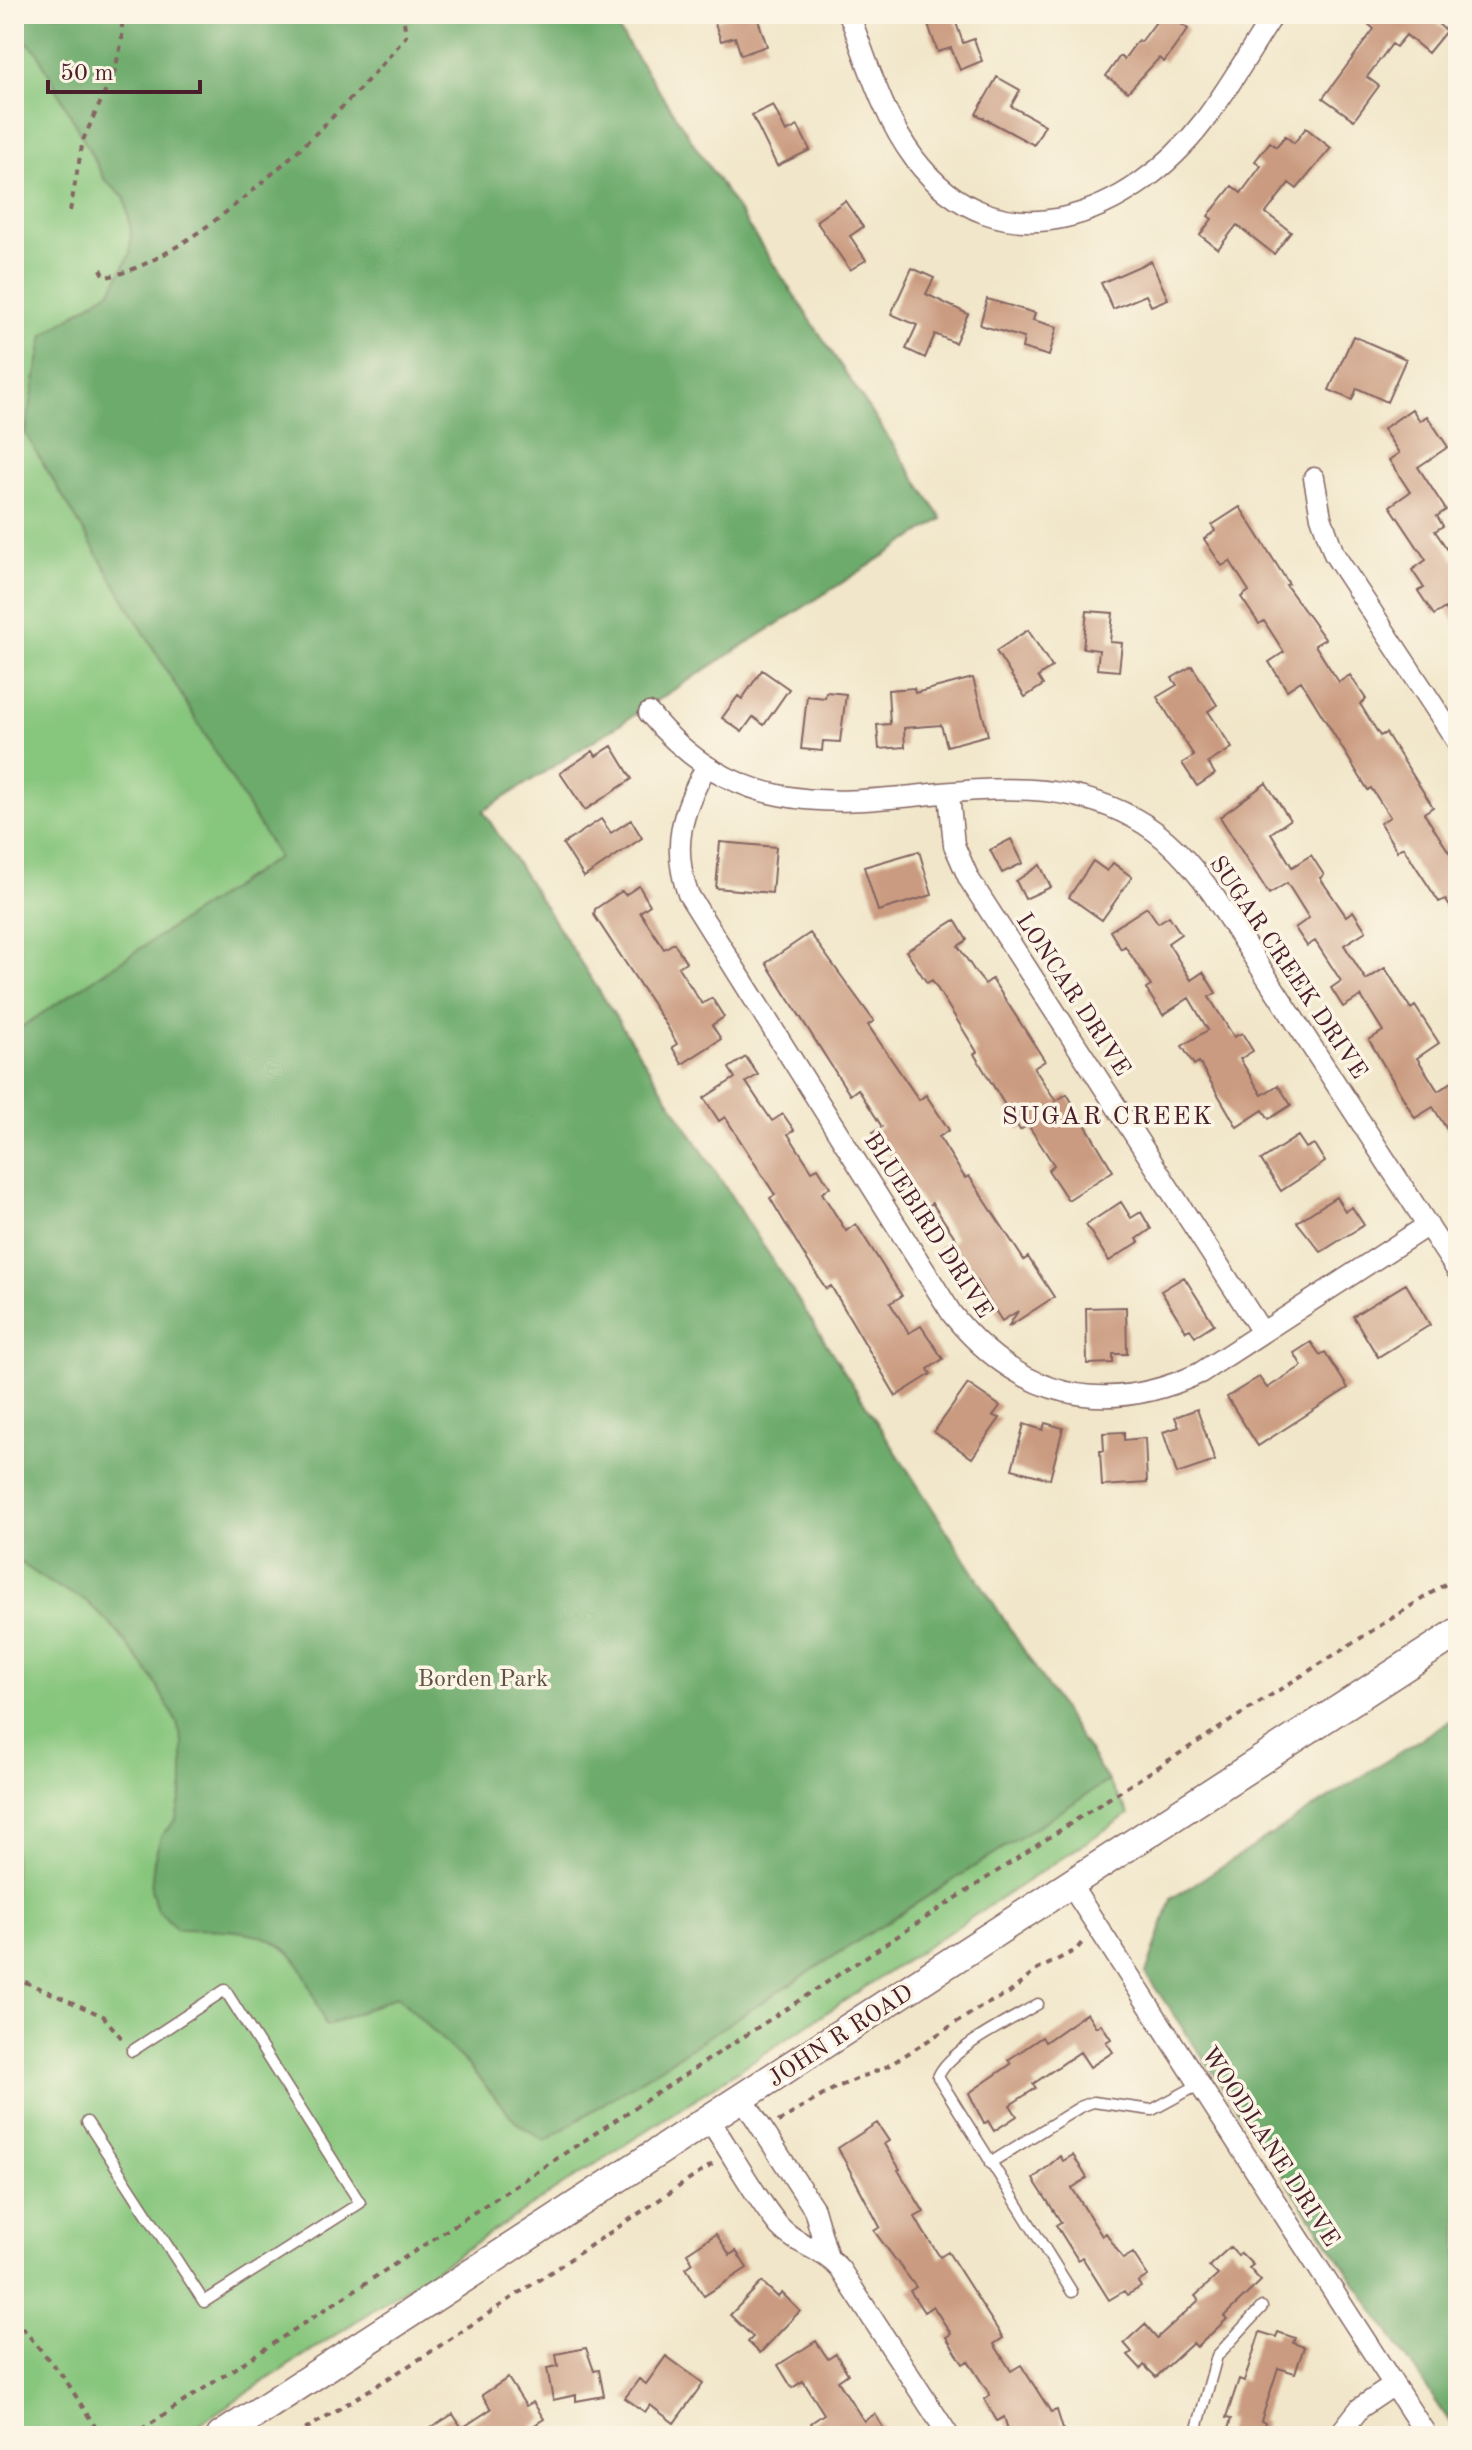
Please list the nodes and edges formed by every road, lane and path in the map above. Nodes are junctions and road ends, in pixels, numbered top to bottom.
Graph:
1 (122, 14) edge
2 (403, 14) edge
3 (849, 14) edge
4 (1274, 14) edge
5 (70, 211) dead end
6 (101, 269) dead end
7 (1314, 478) dead end
8 (649, 713) dead end
9 (1458, 743) edge
10 (706, 767) junction
11 (949, 794) junction
12 (1428, 1225) junction
13 (1458, 1272) edge
14 (1262, 1332) junction
15 (1458, 1576) edge
16 (1458, 1632) edge
17 (1070, 1884) junction
18 (1086, 1938) dead end
19 (14, 1977) edge
20 (1038, 2004) dead end
21 (132, 2051) joint
22 (1200, 2084) junction
23 (743, 2099) junction
24 (781, 2120) dead end
25 (710, 2121) junction
26 (87, 2122) dead end
27 (713, 2163) dead end
28 (990, 2163) junction
29 (827, 2254) junction
30 (1072, 2292) dead end
31 (1262, 2307) dead end
32 (14, 2318) edge
33 (1394, 2385) junction
34 (101, 2436) edge
35 (131, 2436) edge
36 (221, 2436) edge
37 (295, 2436) edge
38 (949, 2436) edge
39 (1195, 2436) edge
40 (1338, 2436) edge
41 (1427, 2436) edge

1 - 5 path
2 - 6 path
3 - 4 street
7 - 9 street
8 - 10 street, SUGAR CREEK DRIVE
10 - 11 street, SUGAR CREEK DRIVE
10 - 14 street, BLUEBIRD DRIVE
11 - 12 street, SUGAR CREEK DRIVE
11 - 14 street, LONCAR DRIVE
12 - 13 street, SUGAR CREEK DRIVE
12 - 14 street, BLUEBIRD DRIVE
15 - 35 path
16 - 17 main road, JOHN R ROAD
17 - 22 street, WOODLANE DRIVE
17 - 23 main road, JOHN R ROAD
18 - 24 path
19 - 21 path
20 - 28 lane
21 - 26 lane
22 - 28 lane
22 - 33 street, WOODLANE DRIVE
23 - 25 main road, JOHN R ROAD
23 - 29 street
25 - 29 street
25 - 36 main road, JOHN R ROAD
27 - 37 path
28 - 30 lane
29 - 38 street
31 - 39 lane
32 - 34 path
33 - 40 street
33 - 41 street, WOODLANE DRIVE

